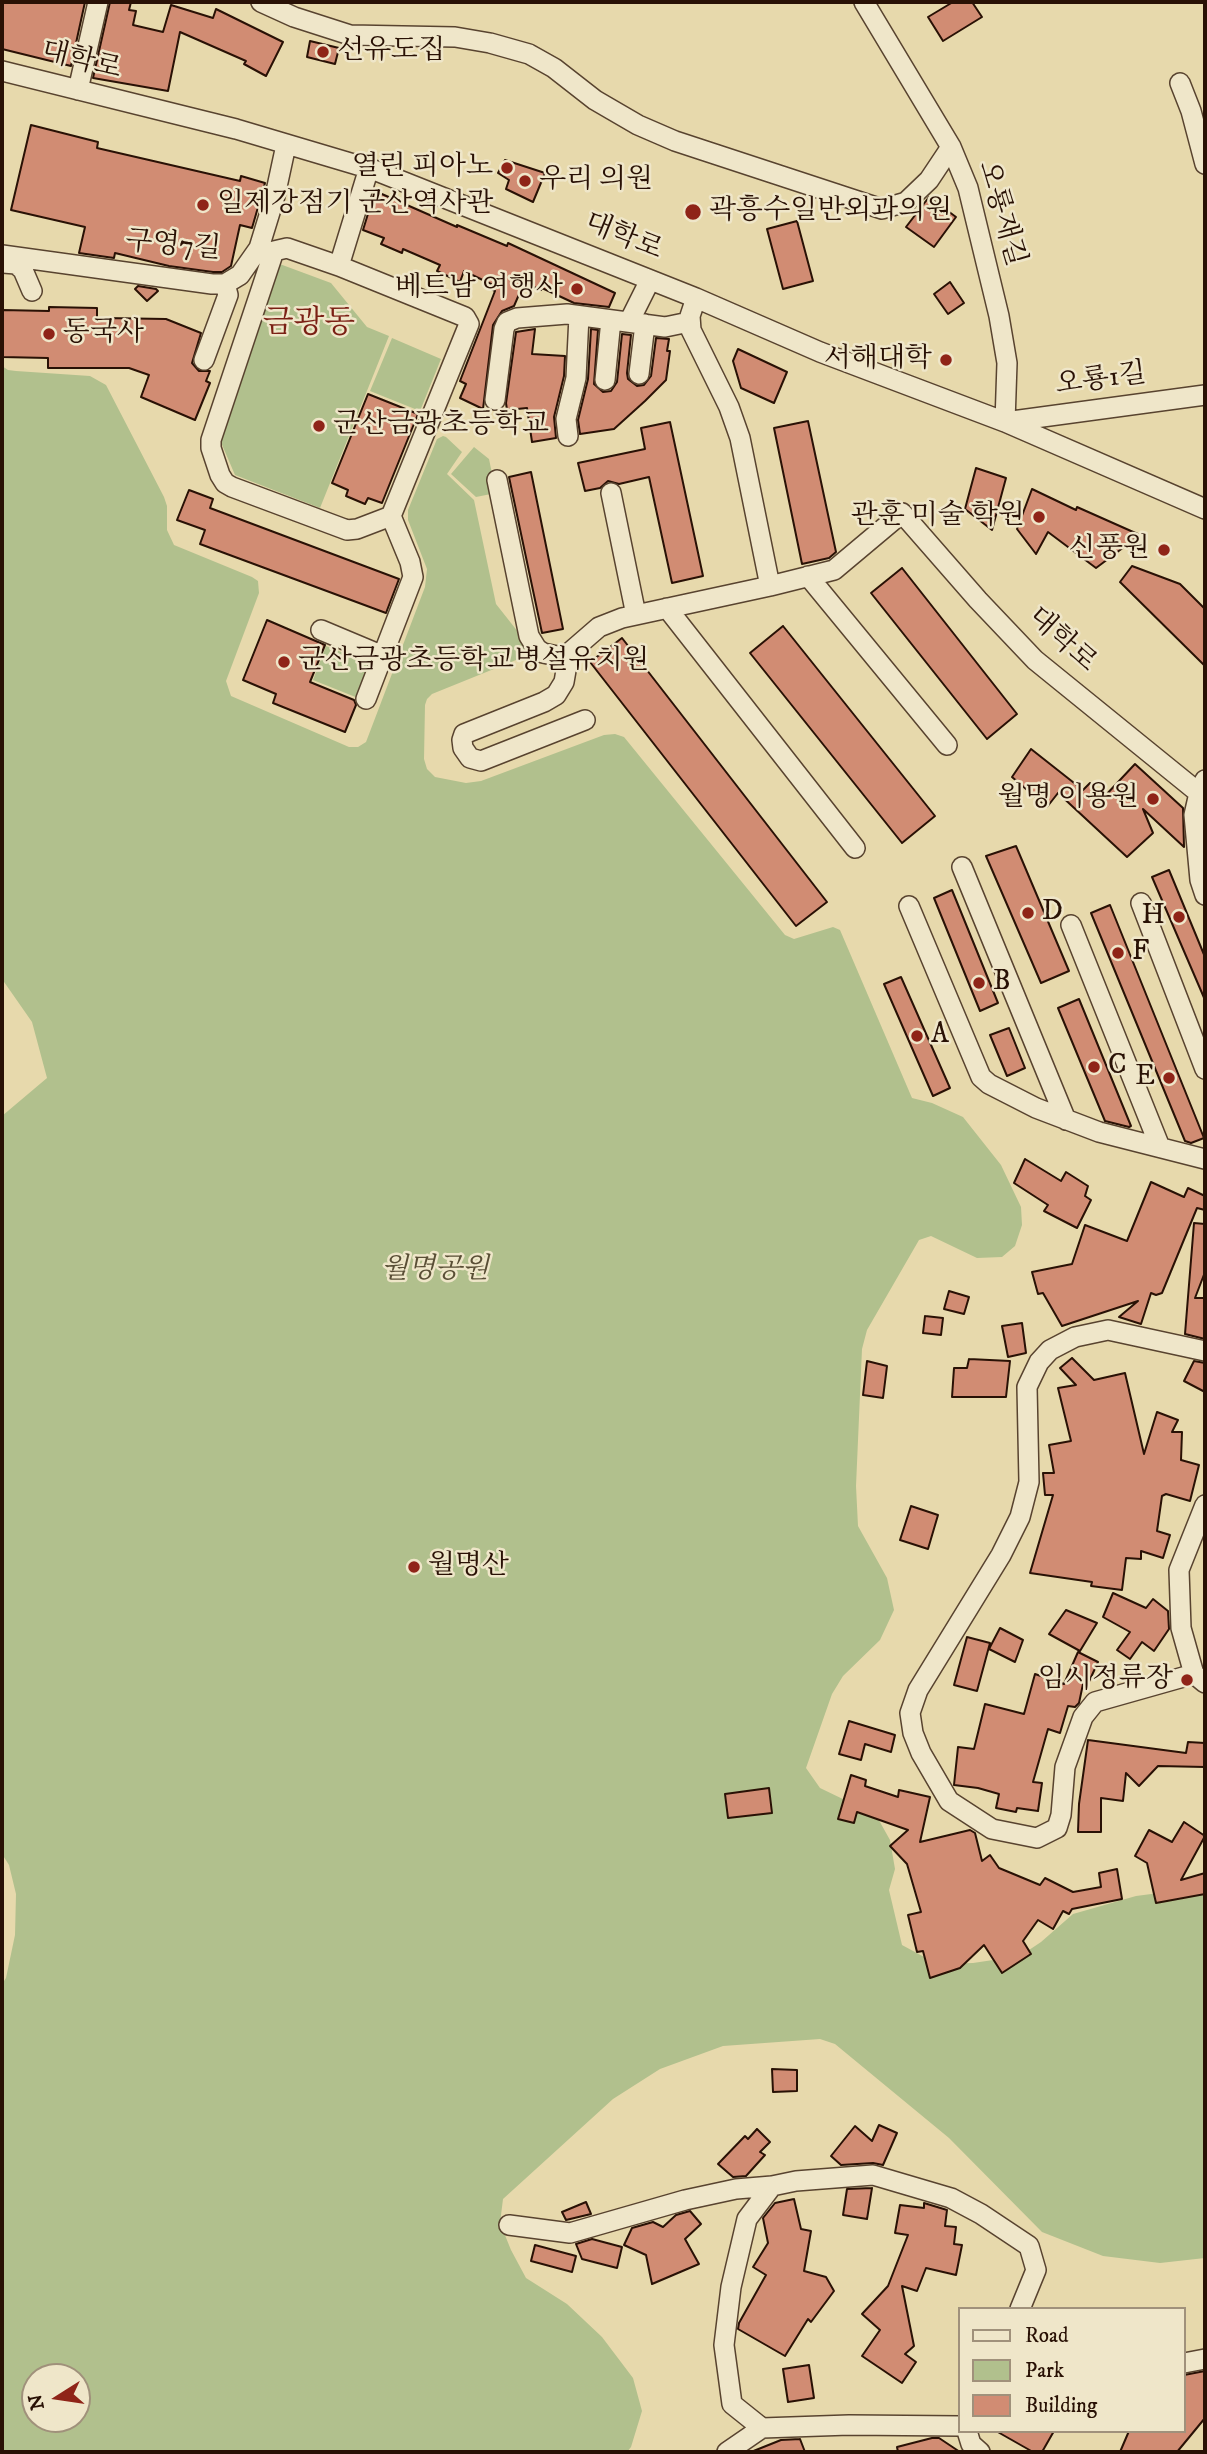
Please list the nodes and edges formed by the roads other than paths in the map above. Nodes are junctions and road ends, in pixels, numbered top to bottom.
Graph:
1 (99, 2) edge
2 (261, 2) edge
3 (864, 2) edge
4 (2, 71) edge
5 (1180, 83) dead end
6 (78, 90) junction
7 (286, 145) junction
8 (951, 148) junction
9 (1205, 164) edge
10 (369, 168) junction
11 (2, 255) edge
12 (2, 262) edge
13 (339, 266) junction
14 (650, 280) junction
15 (225, 284) junction
16 (32, 291) dead end
17 (696, 298) junction
18 (579, 316) junction
19 (628, 322) junction
20 (689, 322) junction
21 (204, 360) dead end
22 (639, 374) dead end
23 (605, 380) dead end
24 (1205, 396) edge
25 (495, 400) dead end
26 (1005, 422) junction
27 (568, 436) dead end
28 (497, 480) dead end
29 (611, 493) dead end
30 (1205, 509) edge
31 (391, 516) junction
32 (808, 576) junction
33 (769, 586) junction
34 (667, 608) junction
35 (636, 615) junction
36 (321, 630) dead end
37 (383, 656) junction
38 (567, 658) junction
39 (366, 699) dead end
40 (520, 711) junction
41 (585, 720) dead end
42 (532, 741) junction
43 (947, 746) dead end
44 (1202, 787) edge
45 (855, 848) dead end
46 (962, 867) dead end
47 (1205, 895) edge
48 (1140, 903) dead end
49 (909, 906) dead end
50 (1071, 925) dead end
51 (1205, 1069) edge
52 (1066, 1120) junction
53 (1160, 1147) junction
54 (1205, 1159) edge
55 (1205, 1351) edge
56 (1205, 1505) edge
57 (1200, 1678) edge
58 (772, 2186) junction
59 (509, 2225) dead end
60 (1021, 2307) edge
61 (1205, 2359) edge
62 (1186, 2363) edge
63 (958, 2426) edge
64 (762, 2428) junction
65 (968, 2433) edge
66 (727, 2452) edge
67 (980, 2452) edge

1 - 6 street
2 - 8 street
3 - 8 street, 오룡재길
4 - 6 street, 대학로
5 - 9 street
6 - 7 street, 대학로
7 - 10 street, 대학로
7 - 15 street, 구영7길
8 - 26 street, 오룡재길
10 - 13 street
10 - 14 street, 대학로
11 - 15 street, 구영7길
12 - 16 street
13 - 31 street
13 - 31 street
14 - 17 street, 대학로
14 - 19 street
15 - 21 street
17 - 20 street
17 - 26 street, 대학로
18 - 19 street
18 - 25 street
18 - 27 street
19 - 20 street
19 - 22 street
19 - 23 street
20 - 33 street
24 - 26 street, 오룡1길
26 - 30 street, 대학로
28 - 38 street
29 - 35 street
31 - 37 street
32 - 33 street
32 - 43 street
32 - 44 street, 대학로
33 - 34 street
34 - 35 street
34 - 45 street
35 - 38 street
36 - 37 street
37 - 39 street
38 - 40 street
40 - 42 street
40 - 42 street
41 - 42 street
44 - 47 street
46 - 52 street
48 - 51 street
49 - 52 street
50 - 53 street
52 - 53 street
53 - 54 street
55 - 57 street
56 - 57 street
58 - 59 street
58 - 60 street
58 - 64 street
61 - 62 street
63 - 64 street
64 - 66 street
65 - 67 street

